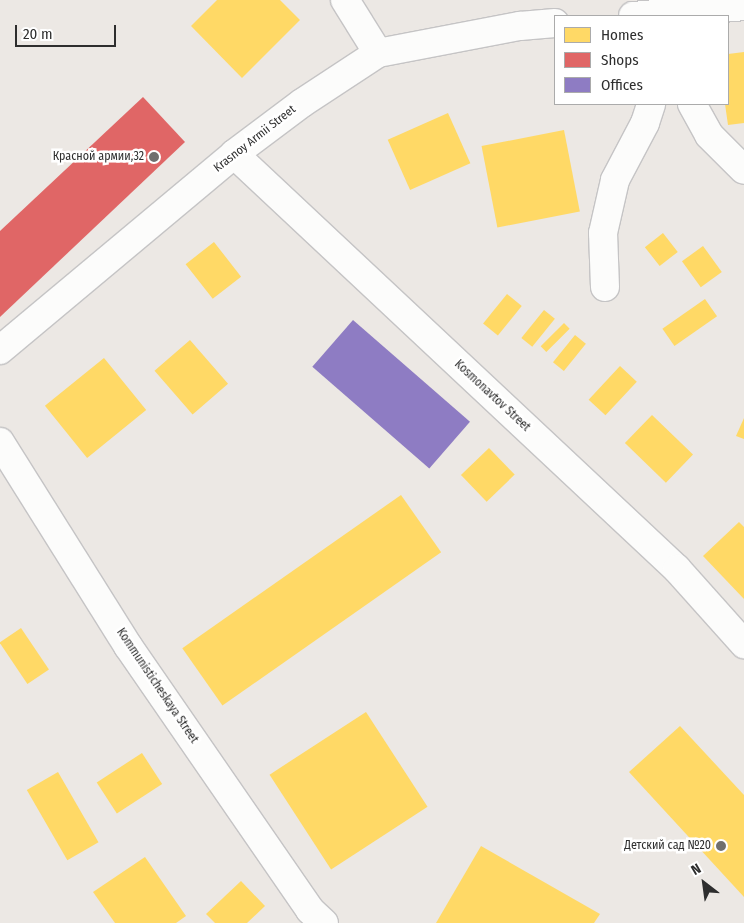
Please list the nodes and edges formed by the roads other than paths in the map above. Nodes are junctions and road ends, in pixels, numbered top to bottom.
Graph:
1 (346, 0) edge
2 (744, 6) edge
3 (653, 15) edge
4 (554, 23) edge
5 (378, 53) junction
6 (651, 105) edge
7 (693, 105) edge
8 (234, 154) junction
9 (744, 170) edge
10 (605, 287) dead end
11 (0, 350) edge
12 (0, 442) edge
13 (744, 644) edge
14 (324, 923) edge

1 - 5 street
2 - 3 street
4 - 5 street, Krasnoy Armii Street
5 - 8 street, Krasnoy Armii Street
6 - 10 street
7 - 9 street
8 - 11 street, Krasnoy Armii Street
8 - 13 street, Kosmonavtov Street
12 - 14 street, Kommunisticheskaya Street

